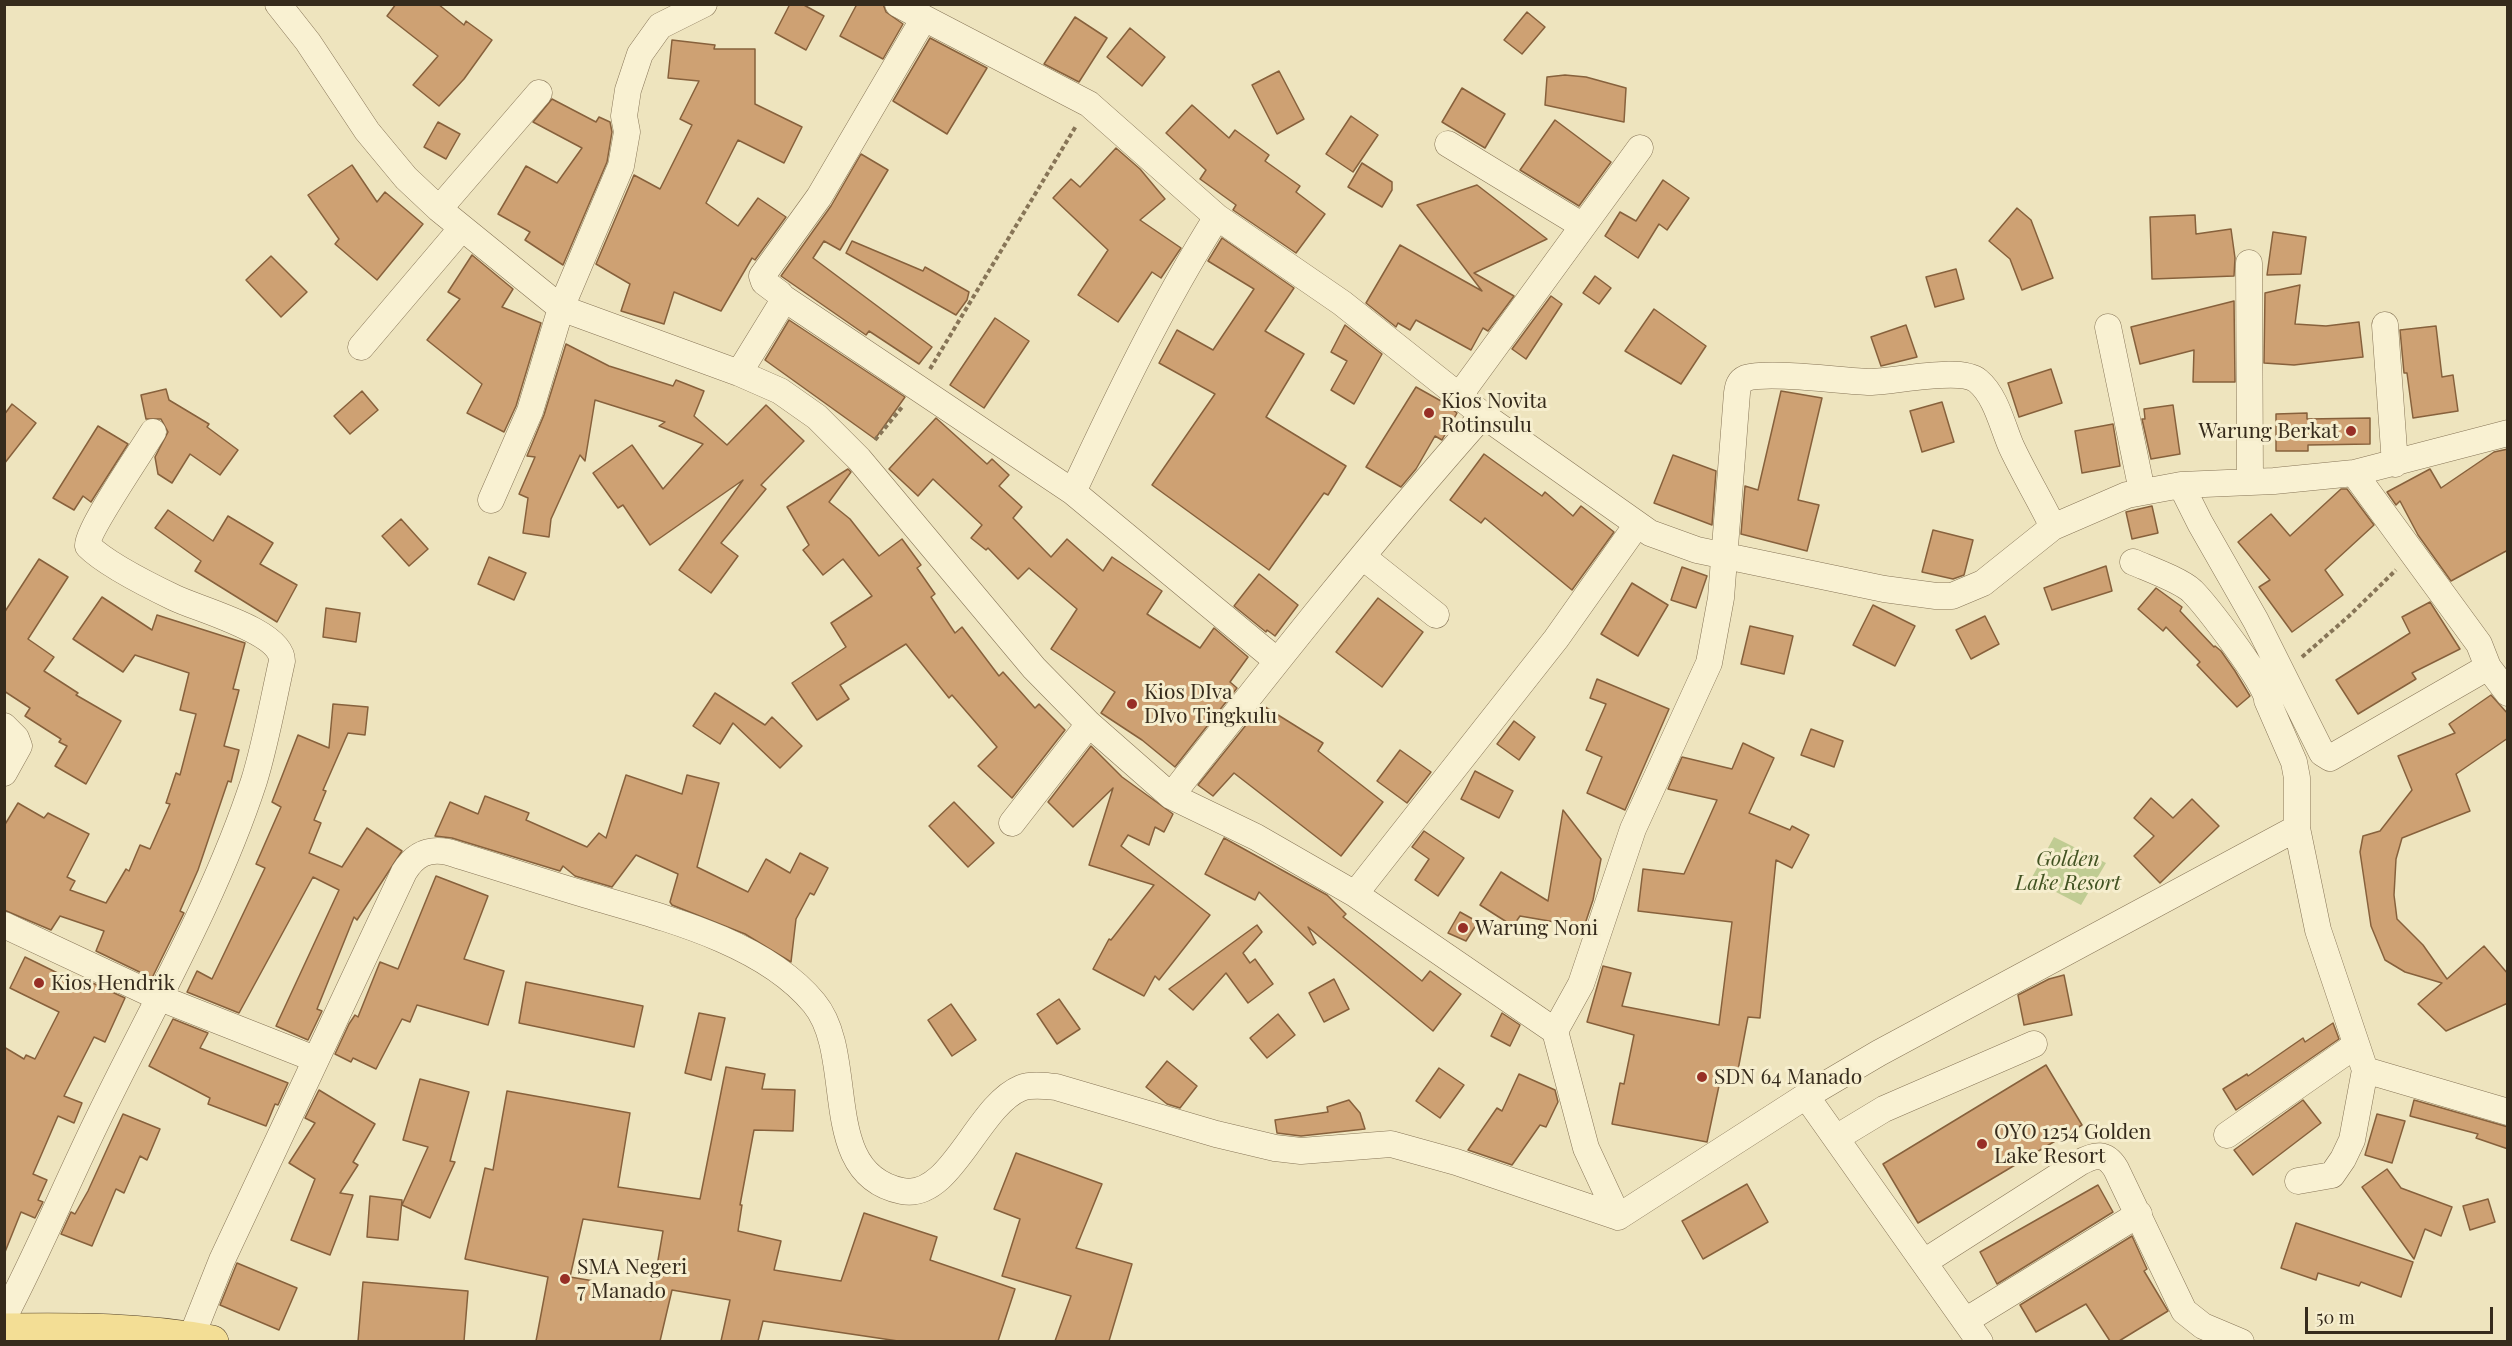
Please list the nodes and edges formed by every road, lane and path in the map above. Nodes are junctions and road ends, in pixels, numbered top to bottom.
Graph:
1 (278, 4) edge
2 (704, 4) edge
3 (898, 4) edge
4 (924, 18) junction
5 (539, 93) dead end
6 (1089, 104) junction
7 (1448, 144) dead end
8 (1640, 148) dead end
9 (439, 209) junction
10 (1217, 217) junction
11 (1583, 226) junction
12 (462, 228) junction
13 (2249, 263) dead end
14 (782, 297) junction
15 (561, 308) junction
16 (2385, 325) dead end
17 (2108, 327) dead end
18 (361, 347) dead end
19 (739, 373) junction
20 (917, 389) junction
21 (1459, 396) junction
22 (1483, 415) junction
23 (153, 432) dead end
24 (2508, 433) edge
25 (859, 459) junction
26 (2395, 464) junction
27 (2354, 473) junction
28 (2250, 482) junction
29 (2181, 485) junction
30 (2142, 491) junction
31 (1073, 492) junction
32 (491, 500) dead end
33 (1636, 526) junction
34 (2053, 527) junction
35 (1367, 552) junction
36 (1725, 555) junction
37 (2133, 562) dead end
38 (2398, 567) dead end
39 (1436, 615) dead end
40 (1276, 660) junction
41 (2488, 667) junction
42 (2284, 673) junction
43 (2508, 693) edge
44 (1089, 724) junction
45 (4, 726) edge
46 (4, 773) edge
47 (1171, 796) junction
48 (1012, 823) dead end
49 (2297, 828) junction
50 (1355, 894) junction
51 (4, 925) edge
52 (160, 998) junction
53 (1555, 1031) junction
54 (2034, 1044) dead end
55 (2356, 1045) junction
56 (315, 1059) junction
57 (2365, 1070) junction
58 (1806, 1096) junction
59 (2508, 1112) edge
60 (2227, 1135) dead end
61 (1836, 1138) junction
62 (2298, 1181) dead end
63 (2139, 1214) junction
64 (1618, 1217) junction
65 (1924, 1262) junction
66 (4, 1317) edge
67 (1965, 1321) junction
68 (4, 1330) edge
69 (144, 1336) edge
70 (202, 1340) edge
71 (1980, 1341) edge
72 (2241, 1341) edge

1 - 9 street
2 - 15 street
3 - 4 street
4 - 6 street
4 - 14 street
5 - 9 street
6 - 10 street
6 - 20 path
7 - 11 street
8 - 11 street
9 - 12 street
10 - 21 street
10 - 31 street
11 - 21 street
12 - 15 street
12 - 18 street
13 - 28 street
14 - 19 street
14 - 20 street
15 - 19 street
15 - 32 street
16 - 26 street
17 - 30 street
19 - 25 street
20 - 25 path
20 - 31 street
21 - 22 street
22 - 33 street
22 - 35 street
23 - 52 street
24 - 26 street
25 - 44 street
26 - 27 street
27 - 28 street
27 - 41 street
28 - 29 street
29 - 30 street
29 - 42 street
30 - 34 street
31 - 40 street
33 - 36 street
33 - 50 street
34 - 36 street
34 - 36 street
35 - 39 street
35 - 40 street
36 - 53 street
37 - 49 street
38 - 42 path
40 - 47 street
41 - 42 street
41 - 43 street
44 - 47 street
44 - 48 street
45 - 46 street
47 - 50 street
49 - 55 street
49 - 58 street
50 - 53 street
51 - 52 street
52 - 56 street
52 - 66 street
53 - 64 street
54 - 61 street
55 - 57 street
55 - 60 street
56 - 64 street
56 - 70 street
57 - 59 street
57 - 62 street
58 - 61 street
58 - 64 street
61 - 65 street
63 - 65 street
63 - 67 street
63 - 72 street
65 - 67 street
67 - 71 street
68 - 69 main road
69 - 70 main road

